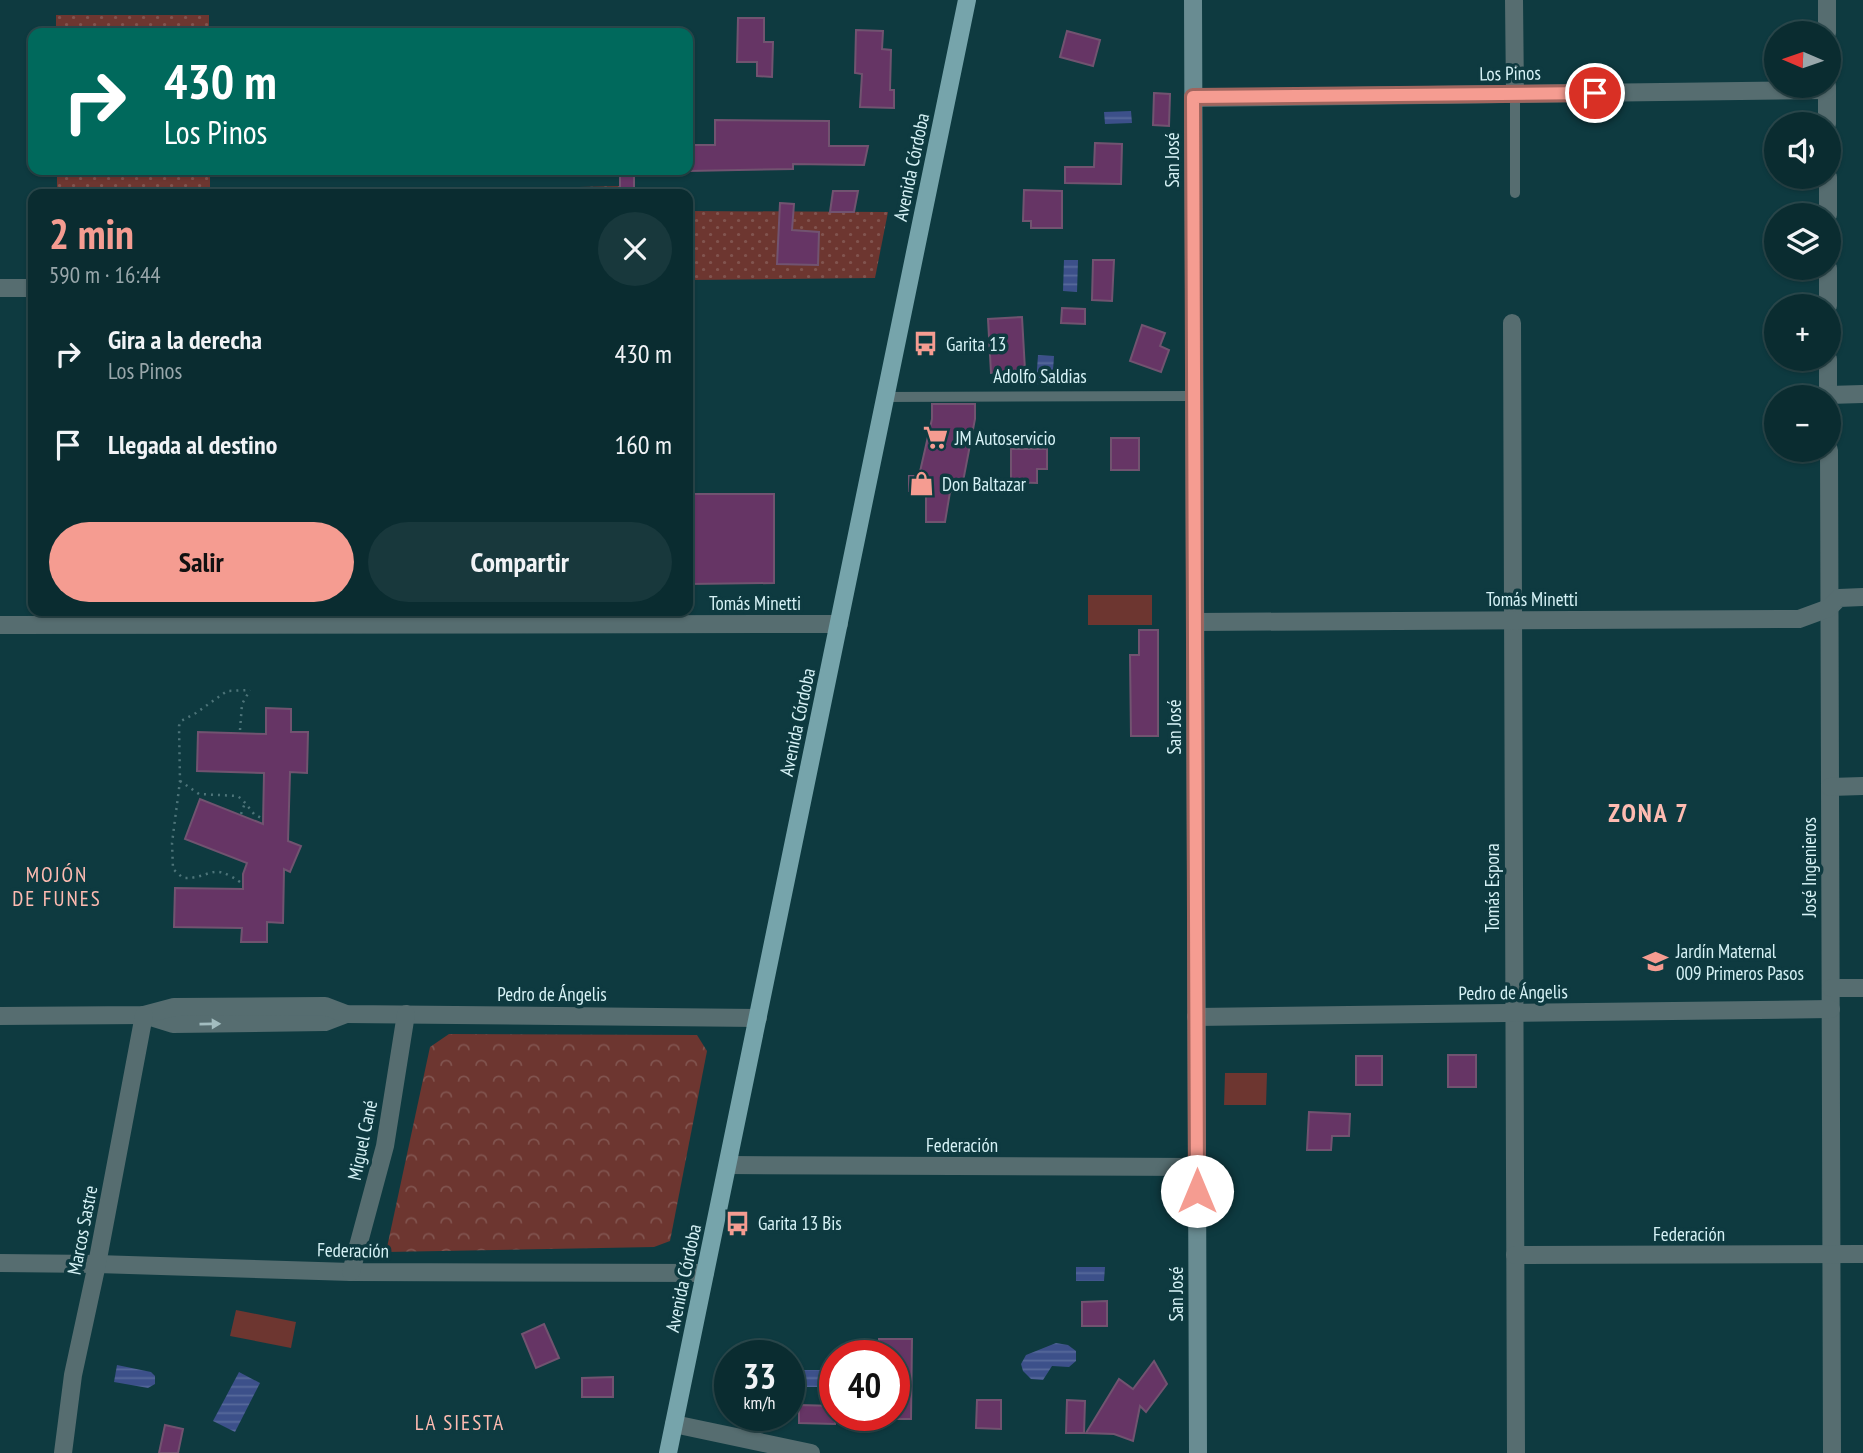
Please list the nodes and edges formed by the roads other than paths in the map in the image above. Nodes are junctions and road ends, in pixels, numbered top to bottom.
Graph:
1 (967, 0) edge
2 (1193, 0) edge
3 (1514, 0) edge
4 (1827, 0) edge
5 (1827, 21) edge
6 (1764, 89) edge
7 (1515, 94) junction
8 (1193, 97) junction
9 (1516, 193) dead end
10 (0, 288) edge
11 (28, 288) edge
12 (1512, 323) dead end
13 (1863, 394) edge
14 (1841, 395) edge
15 (1194, 396) junction
16 (885, 397) junction
17 (1829, 462) edge
18 (1863, 597) edge
19 (1829, 608) junction
20 (370, 617) edge
21 (1512, 620) junction
22 (1195, 622) junction
23 (839, 624) junction
24 (0, 625) edge
25 (1830, 786) junction
26 (1863, 786) edge
27 (1831, 988) junction
28 (1863, 988) edge
29 (1830, 1009) junction
30 (1513, 1013) junction
31 (406, 1014) junction
32 (144, 1015) junction
33 (0, 1016) edge
34 (1196, 1017) junction
35 (758, 1018) junction
36 (728, 1165) junction
37 (1196, 1167) junction
38 (1832, 1254) junction
39 (1863, 1254) edge
40 (1515, 1255) junction
41 (0, 1263) edge
42 (97, 1264) junction
43 (351, 1272) junction
44 (705, 1273) junction
45 (674, 1424) junction
46 (63, 1453) edge
47 (668, 1453) edge
48 (811, 1453) edge
49 (1198, 1453) edge
50 (1516, 1453) edge
51 (1832, 1453) edge

1 - 16 main road, Avenida Córdoba
2 - 8 street, San José
3 - 7 street
4 - 5 street
6 - 7 street, Los Pinos
7 - 8 street, Los Pinos
7 - 9 lane
8 - 15 street, San José
10 - 11 street
12 - 21 street, Tomás Espora
13 - 14 street
15 - 16 lane, Adolfo Saldias
15 - 22 street, San José
16 - 23 main road, Avenida Córdoba
17 - 19 street, José Ingenieros
18 - 19 street, Tomás Minetti
19 - 21 street, Tomás Minetti
19 - 25 street, José Ingenieros
20 - 23 street, Tomás Minetti
20 - 24 street, Tomás Minetti
21 - 22 street, Tomás Minetti
21 - 30 street, Tomás Espora
22 - 34 street, San José
23 - 35 main road, Avenida Córdoba
25 - 26 street
25 - 27 street, José Ingenieros
27 - 28 street
27 - 29 street, José Ingenieros
29 - 30 street, Pedro de Ángelis
29 - 38 street, José Ingenieros
30 - 34 street, Pedro de Ángelis
30 - 40 street, Tomás Espora
31 - 32 street, Pedro de Ángelis
31 - 35 street, Pedro de Ángelis
31 - 43 street, Miguel Cané
32 - 33 street, Pedro de Ángelis
32 - 42 street, Marcos Sastre
34 - 37 street, San José
35 - 36 main road, Avenida Córdoba
36 - 37 street, Federación
36 - 44 main road, Avenida Córdoba
37 - 49 street, San José
38 - 39 street, Federación
38 - 40 street, Federación
38 - 51 street, José Ingenieros
40 - 50 street, Tomás Espora
41 - 42 street, Federación
42 - 43 street, Federación
42 - 46 street, Marcos Sastre
43 - 44 street, Federación
44 - 45 main road, Avenida Córdoba
45 - 47 main road, Avenida Córdoba
45 - 48 street

